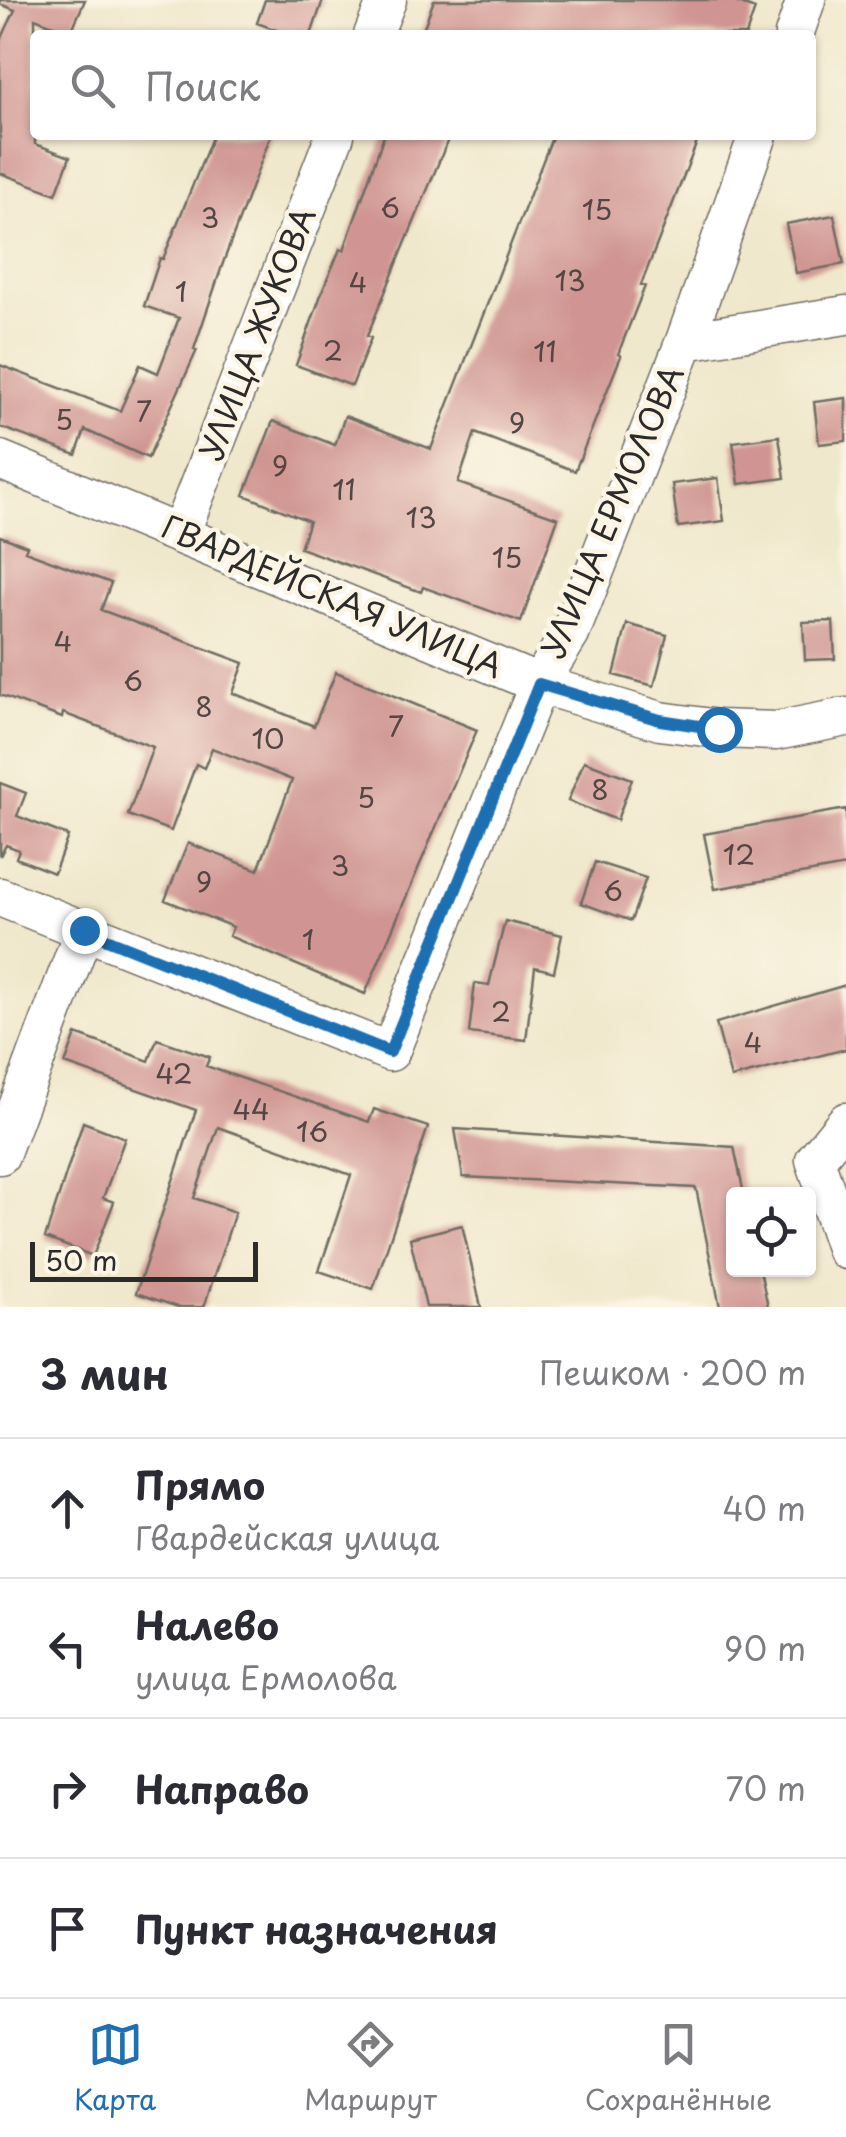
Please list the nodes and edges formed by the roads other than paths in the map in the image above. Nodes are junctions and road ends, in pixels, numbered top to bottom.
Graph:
1 (387, 0) edge
2 (806, 0) edge
3 (376, 30) edge
4 (796, 30) edge
5 (333, 140) edge
6 (756, 140) edge
7 (846, 315) edge
8 (685, 341) junction
9 (0, 460) edge
10 (180, 534) junction
11 (539, 684) junction
12 (846, 717) edge
13 (0, 896) edge
14 (84, 930) junction
15 (846, 1122) edge
16 (0, 1155) edge
17 (846, 1250) edge

1 - 3 street
2 - 4 street
5 - 10 street, УЛИЦА ЖУКОВА
6 - 8 street, УЛИЦА ЕРМОЛОВА
7 - 8 street
8 - 11 street, УЛИЦА ЕРМОЛОВА
9 - 10 street, ГВАРДЕЙСКАЯ УЛИЦА
10 - 11 street, ГВАРДЕЙСКАЯ УЛИЦА
11 - 12 street, ГВАРДЕЙСКАЯ УЛИЦА
11 - 14 street, УЛИЦА ЕРМОЛОВА
13 - 14 street
14 - 16 street
15 - 17 street

